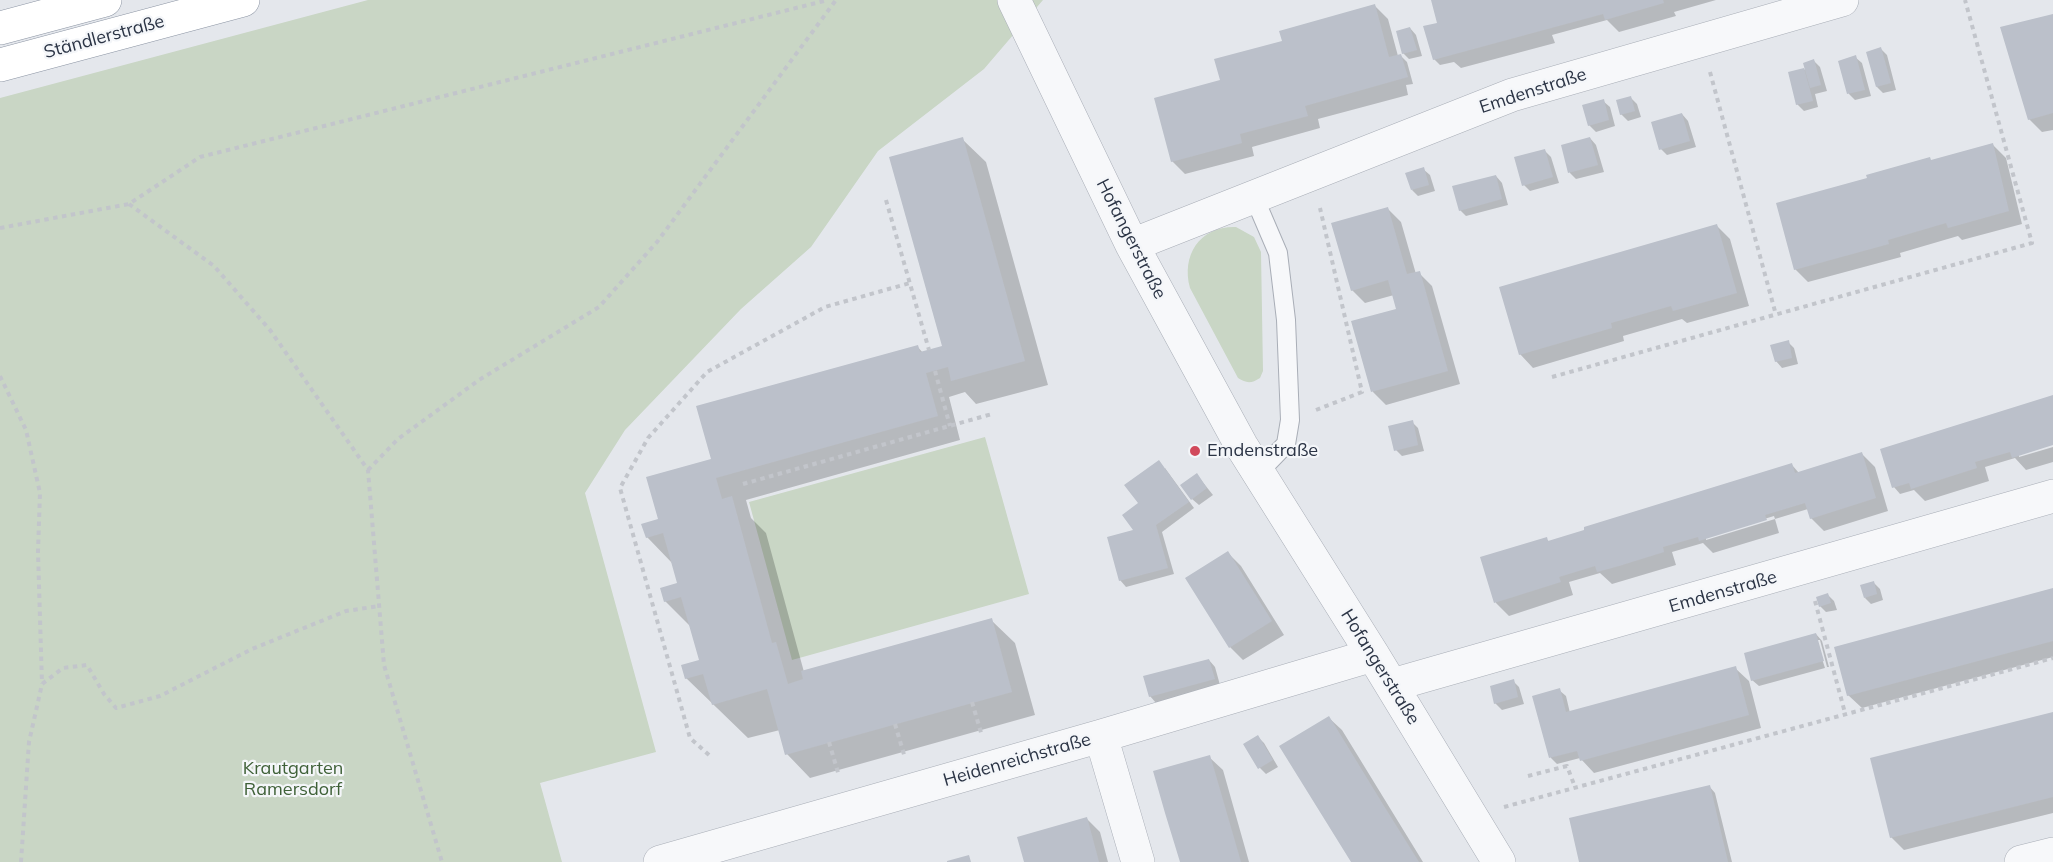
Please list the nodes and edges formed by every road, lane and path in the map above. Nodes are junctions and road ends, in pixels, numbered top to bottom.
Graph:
1 (105, 0) edge
2 (243, 0) edge
3 (828, 0) edge
4 (836, 0) edge
5 (1014, 0) edge
6 (1842, 0) edge
7 (1965, 0) edge
8 (0, 28) edge
9 (1701, 40) junction
10 (0, 65) edge
11 (1313, 174) junction
12 (1254, 197) junction
13 (886, 200) dead end
14 (129, 204) junction
15 (0, 228) edge
16 (1132, 245) junction
17 (910, 282) junction
18 (1776, 315) junction
19 (929, 350) dead end
20 (935, 371) dead end
21 (0, 376) edge
22 (1552, 377) dead end
23 (992, 414) dead end
24 (1290, 420) junction
25 (950, 426) junction
26 (368, 470) junction
27 (1258, 473) junction
28 (743, 484) dead end
29 (2053, 496) edge
30 (1807, 568) junction
31 (380, 606) junction
32 (1373, 655) junction
33 (2053, 658) edge
34 (42, 684) junction
35 (1392, 685) junction
36 (1845, 713) junction
37 (1101, 736) junction
38 (709, 755) dead end
39 (1528, 776) dead end
40 (1575, 787) junction
41 (1472, 816) junction
42 (2053, 854) edge
43 (21, 862) edge
44 (442, 862) edge
45 (660, 862) edge
46 (1138, 862) edge
47 (1499, 862) edge
48 (2021, 862) edge

1 - 8 highway, Ständlerstraße
2 - 10 highway, Ständlerstraße
3 - 14 path
4 - 26 path
5 - 16 street, Hofangerstraße
6 - 9 street, Emdenstraße
7 - 18 path
9 - 11 street, Emdenstraße
9 - 18 path
11 - 12 street, Emdenstraße
11 - 24 path
12 - 16 street, Emdenstraße
12 - 24 lane
13 - 17 path
14 - 15 path
14 - 26 path
16 - 27 street, Hofangerstraße
17 - 19 path
17 - 38 path
18 - 22 path
20 - 25 path
21 - 34 path
23 - 25 path
24 - 27 lane
25 - 28 path
26 - 31 path
27 - 32 street, Hofangerstraße
29 - 30 street, Emdenstraße
30 - 35 street, Emdenstraße
30 - 36 path
31 - 34 path
31 - 44 path
32 - 35 street, Hofangerstraße
32 - 37 street, Heidenreichstraße
33 - 36 path
34 - 43 path
35 - 41 street, Hofangerstraße
36 - 40 path
37 - 45 street, Heidenreichstraße
37 - 46 street
39 - 40 path
40 - 41 path
41 - 47 street, Hofangerstraße
42 - 48 street

